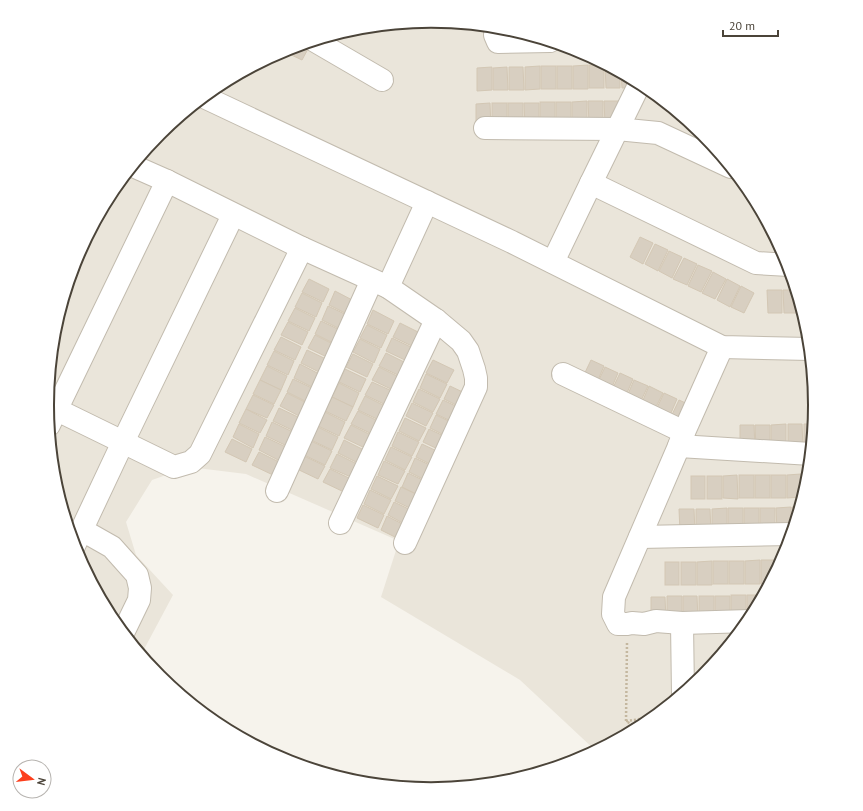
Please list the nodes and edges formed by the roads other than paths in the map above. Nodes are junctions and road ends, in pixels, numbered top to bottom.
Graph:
1 (494, 33) edge
2 (532, 42) edge
3 (321, 45) edge
4 (382, 80) dead end
5 (637, 89) edge
6 (210, 100) edge
7 (485, 128) dead end
8 (618, 129) junction
9 (719, 161) edge
10 (138, 168) edge
11 (168, 181) junction
12 (591, 183) junction
13 (427, 202) junction
14 (233, 215) junction
15 (302, 248) junction
16 (553, 262) junction
17 (781, 264) edge
18 (380, 284) junction
19 (436, 320) junction
20 (722, 346) junction
21 (805, 349) edge
22 (563, 374) dead end
23 (54, 407) edge
24 (54, 414) edge
25 (681, 439) junction
26 (123, 442) junction
27 (806, 453) edge
28 (276, 491) dead end
29 (340, 523) dead end
30 (786, 534) edge
31 (640, 537) junction
32 (78, 538) edge
33 (405, 543) dead end
34 (741, 621) edge
35 (682, 623) junction
36 (126, 627) edge
37 (684, 685) edge

1 - 2 street
3 - 4 street
5 - 8 street
6 - 13 street
7 - 8 street
8 - 9 street
8 - 12 street
10 - 11 street
11 - 14 street
11 - 23 street
12 - 16 street
12 - 17 street
13 - 16 street
13 - 18 street
14 - 15 street
14 - 26 street
15 - 18 street
15 - 26 street
16 - 20 street
18 - 19 street
18 - 28 street
19 - 29 street
19 - 33 street
20 - 21 street
20 - 25 street
22 - 25 street
24 - 26 street
25 - 27 street
25 - 31 street
26 - 32 street
30 - 31 street
31 - 35 street
32 - 36 street
34 - 35 street
35 - 37 street

